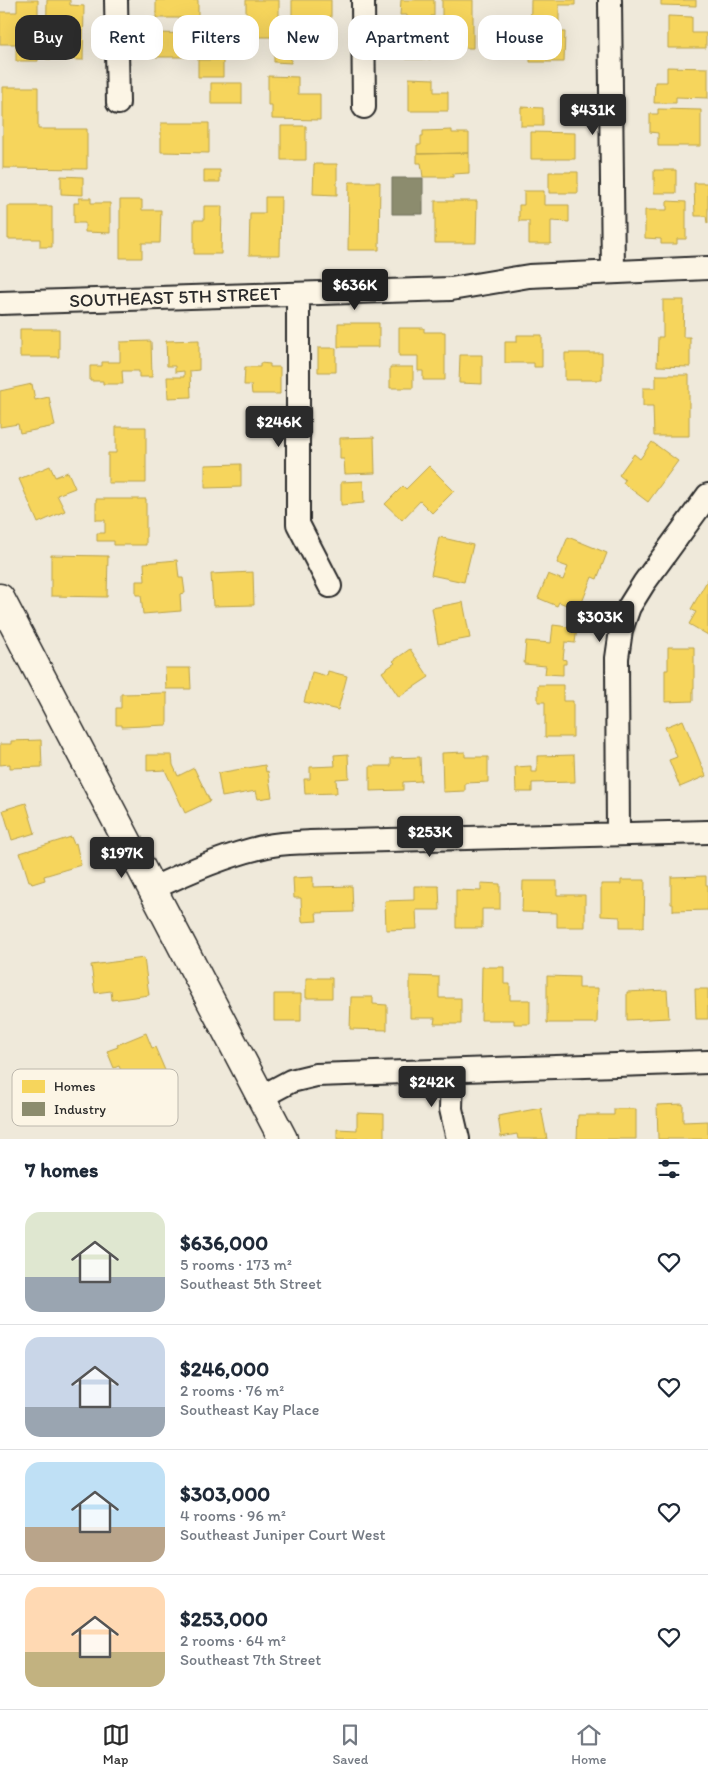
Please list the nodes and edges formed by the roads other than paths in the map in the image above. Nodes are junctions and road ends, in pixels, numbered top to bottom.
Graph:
1 (116, 0) edge
2 (363, 0) edge
3 (610, 0) edge
4 (118, 104) dead end
5 (364, 108) dead end
6 (708, 268) edge
7 (613, 272) junction
8 (298, 294) junction
9 (0, 303) edge
10 (708, 495) edge
11 (330, 586) dead end
12 (0, 598) edge
13 (708, 832) edge
14 (618, 834) junction
15 (152, 889) junction
16 (708, 1062) edge
17 (452, 1071) junction
18 (261, 1097) junction
19 (283, 1139) edge
20 (458, 1139) edge

1 - 4 street
2 - 5 street
3 - 7 street
6 - 7 street, SOUTHEAST 5TH STREET
7 - 8 street, SOUTHEAST 5TH STREET
8 - 9 street, SOUTHEAST 5TH STREET
8 - 11 street
10 - 14 street
12 - 15 street
13 - 14 street
14 - 15 street
15 - 18 street
16 - 17 street
17 - 18 street
17 - 20 street
18 - 19 street

